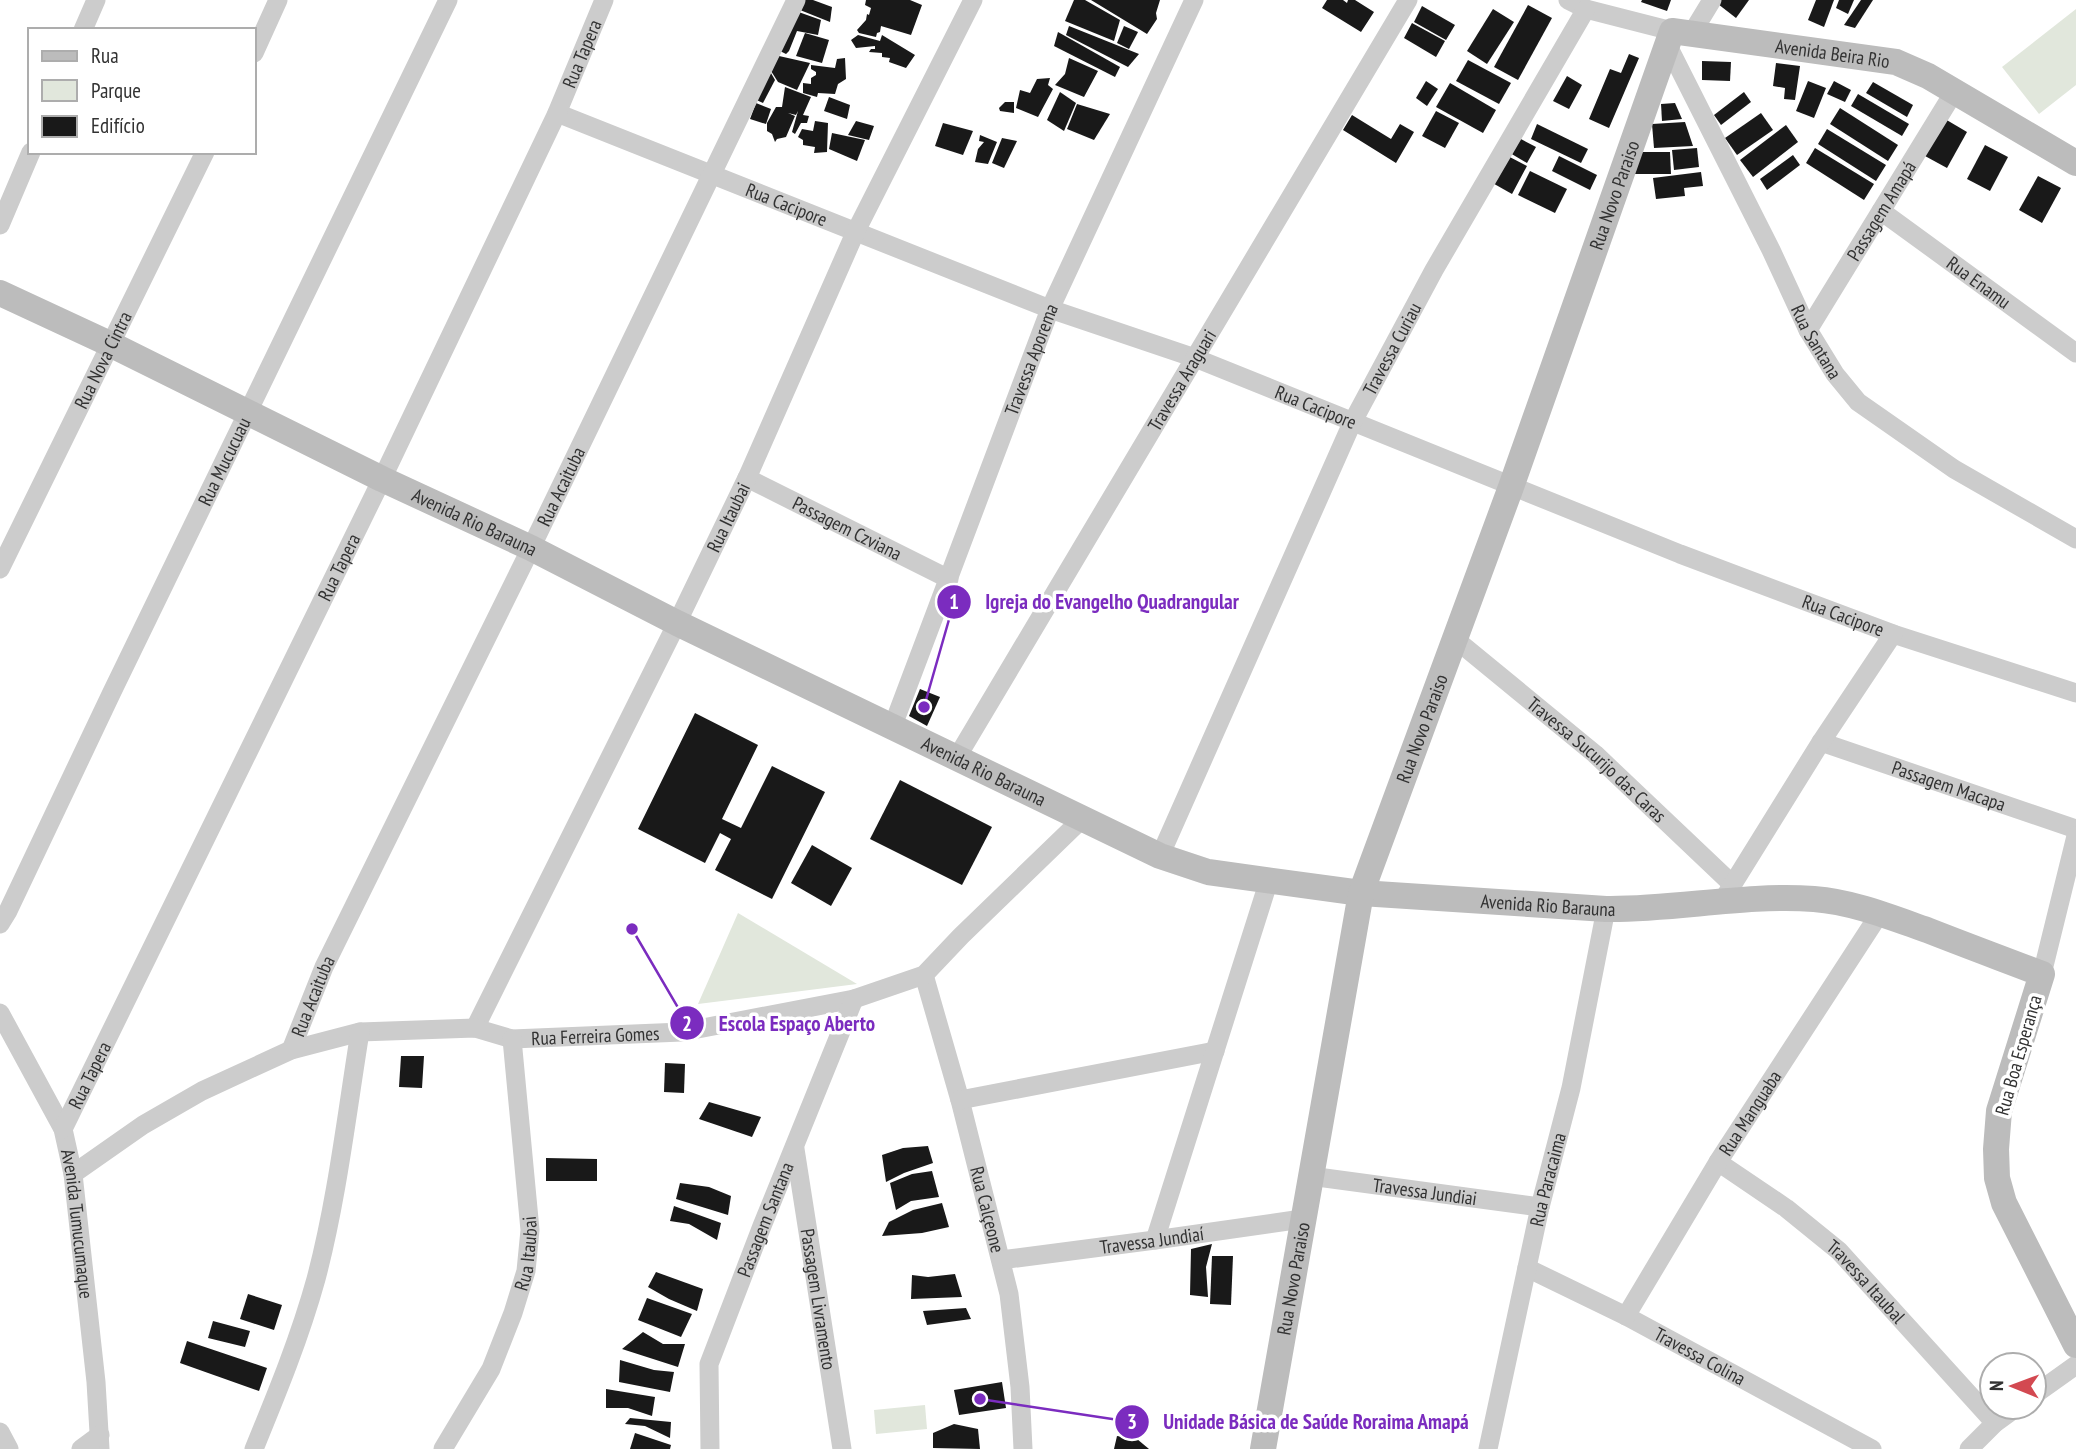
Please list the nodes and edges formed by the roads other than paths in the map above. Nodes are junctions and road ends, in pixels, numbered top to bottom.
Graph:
1 (96, 0) edge
2 (278, 0) edge
3 (449, 0) edge
4 (604, 0) edge
5 (796, 0) edge
6 (973, 0) edge
7 (1194, 0) edge
8 (1408, 0) edge
9 (1568, 0) edge
10 (1712, 0) edge
11 (1587, 9) junction
12 (84, 28) edge
13 (1677, 37) junction
14 (256, 48) edge
15 (1954, 92) junction
16 (557, 113) junction
17 (30, 154) edge
18 (204, 154) edge
19 (2076, 163) edge
20 (709, 175) junction
21 (1881, 211) junction
22 (0, 225) edge
23 (856, 233) junction
24 (0, 293) edge
25 (1050, 309) junction
26 (1808, 330) junction
27 (111, 345) junction
28 (2076, 353) edge
29 (1195, 358) junction
30 (248, 412) junction
31 (1352, 423) junction
32 (747, 478) junction
33 (382, 479) junction
34 (1511, 487) junction
35 (2076, 539) edge
36 (531, 548) junction
37 (0, 569) edge
38 (949, 579) junction
39 (677, 623) junction
40 (1893, 634) junction
41 (1455, 639) junction
42 (2076, 693) edge
43 (892, 728) junction
44 (1821, 742) junction
45 (956, 759) junction
46 (1083, 818) junction
47 (2076, 829) edge
48 (2076, 836) edge
49 (1160, 856) junction
50 (1269, 880) junction
51 (1727, 892) junction
52 (1361, 893) junction
53 (1606, 909) junction
54 (1880, 913) junction
55 (0, 923) edge
56 (2042, 974) junction
57 (924, 975) junction
58 (854, 999) junction
59 (0, 1013) edge
60 (475, 1028) junction
61 (360, 1032) junction
62 (512, 1039) junction
63 (291, 1050) junction
64 (1215, 1051) junction
65 (960, 1100) junction
66 (63, 1129) junction
67 (795, 1149) junction
68 (1718, 1162) junction
69 (73, 1174) junction
70 (1310, 1175) junction
71 (1540, 1207) junction
72 (1302, 1219) junction
73 (1155, 1240) junction
74 (1001, 1259) junction
75 (1527, 1268) junction
76 (1626, 1316) junction
77 (2076, 1345) edge
78 (2076, 1365) edge
79 (2048, 1385) edge
80 (1998, 1421) edge
81 (1995, 1423) junction
82 (0, 1432) edge
83 (100, 1442) edge
84 (9, 1449) edge
85 (80, 1449) edge
86 (254, 1449) edge
87 (443, 1449) edge
88 (710, 1449) edge
89 (842, 1449) edge
90 (1023, 1449) edge
91 (1263, 1449) edge
92 (1488, 1449) edge
93 (1872, 1449) edge
94 (1969, 1449) edge

1 - 12 street
2 - 14 street
3 - 30 street, Rua Mucucuau
4 - 16 street, Rua Tapera
5 - 20 street, Rua Acaituba
6 - 23 street, Rua Itaubai
7 - 25 street, Travessa Aporema
8 - 29 street, Travessa Araguari
9 - 11 street, Avenida Beira Rio
10 - 13 street
11 - 13 street, Avenida Beira Rio
11 - 31 street, Travessa Curiau
13 - 15 street, Avenida Beira Rio
13 - 26 street, Rua Santana
13 - 34 street, Rua Novo Paraiso
15 - 19 street, Avenida Beira Rio
15 - 21 street, Passagem Amapá
16 - 20 street, Rua Cacipore
16 - 33 street, Rua Tapera
17 - 22 street
18 - 27 street, Rua Nova Cintra
20 - 23 street, Rua Cacipore
20 - 36 street, Rua Acaituba
21 - 26 street, Passagem Amapá
21 - 28 street, Rua Enamu
23 - 25 street, Rua Cacipore
23 - 32 street, Rua Itaubai
24 - 27 street, Avenida Rio Barauna
25 - 29 street, Rua Cacipore
25 - 38 street, Travessa Aporema
26 - 35 street, Rua Santana
27 - 30 street, Avenida Rio Barauna
27 - 37 street, Rua Nova Cintra
29 - 31 street, Rua Cacipore
29 - 45 street, Travessa Araguari
30 - 33 street, Avenida Rio Barauna
30 - 55 street, Rua Mucucuau
31 - 34 street, Rua Cacipore
31 - 49 street, Travessa Curiau
32 - 38 street, Passagem Czviana
32 - 39 street, Rua Itaubai
33 - 36 street, Avenida Rio Barauna
33 - 66 street, Rua Tapera
34 - 40 street, Rua Cacipore
34 - 41 street, Rua Novo Paraiso
36 - 39 street, Avenida Rio Barauna
36 - 63 street, Rua Acaituba
38 - 43 street, Travessa Aporema
39 - 43 street, Avenida Rio Barauna
39 - 60 street, Rua Itaubai
40 - 42 street, Rua Cacipore
40 - 44 street
41 - 51 street, Travessa Sucurijo das Caras
41 - 52 street, Rua Novo Paraiso
43 - 45 street, Avenida Rio Barauna
44 - 47 street, Passagem Macapa
44 - 51 street
45 - 46 street, Avenida Rio Barauna
46 - 49 street, Avenida Rio Barauna
46 - 57 street, Rua Ferreira Gomes
48 - 56 street, Rua Boa Esperança
49 - 50 street, Avenida Rio Barauna
50 - 52 street, Avenida Rio Barauna
50 - 64 street
51 - 53 street, Avenida Rio Barauna
51 - 54 street, Avenida Rio Barauna
52 - 53 street, Avenida Rio Barauna
52 - 70 street, Rua Novo Paraiso
53 - 71 street, Rua Paracaima
54 - 56 street, Avenida Rio Barauna
54 - 68 street, Rua Manguaba
56 - 77 street, Rua Boa Esperança
57 - 58 street, Rua Ferreira Gomes
57 - 65 street, Rua Calçeone
58 - 62 street, Rua Ferreira Gomes
58 - 67 street, Passagem Santana
59 - 66 street, Avenida Tumucumaque
60 - 61 street, Rua Ferreira Gomes
60 - 62 street, Rua Ferreira Gomes
61 - 63 street, Rua Ferreira Gomes
61 - 86 street
62 - 87 street, Rua Itaubai
63 - 69 street, Rua Ferreira Gomes
64 - 65 street
64 - 73 street
65 - 74 street, Rua Calçeone
66 - 69 street, Avenida Tumucumaque
67 - 88 street, Passagem Santana
67 - 89 street, Passagem Livramento
68 - 76 street, Rua Manguaba
68 - 81 street, Travessa Itaubal
69 - 83 street, Avenida Tumucumaque
70 - 71 street, Travessa Jundiai
70 - 72 street, Rua Novo Paraiso
71 - 75 street, Rua Paracaima
72 - 73 street, Travessa Jundiaí
72 - 91 street, Rua Novo Paraiso
73 - 74 street, Travessa Jundiaí
74 - 90 street, Rua Calçeone
75 - 76 street, Travessa Colina
75 - 92 street, Rua Paracaima
76 - 93 street, Travessa Colina
78 - 79 street
80 - 81 street
81 - 94 street
82 - 84 street
83 - 85 street

